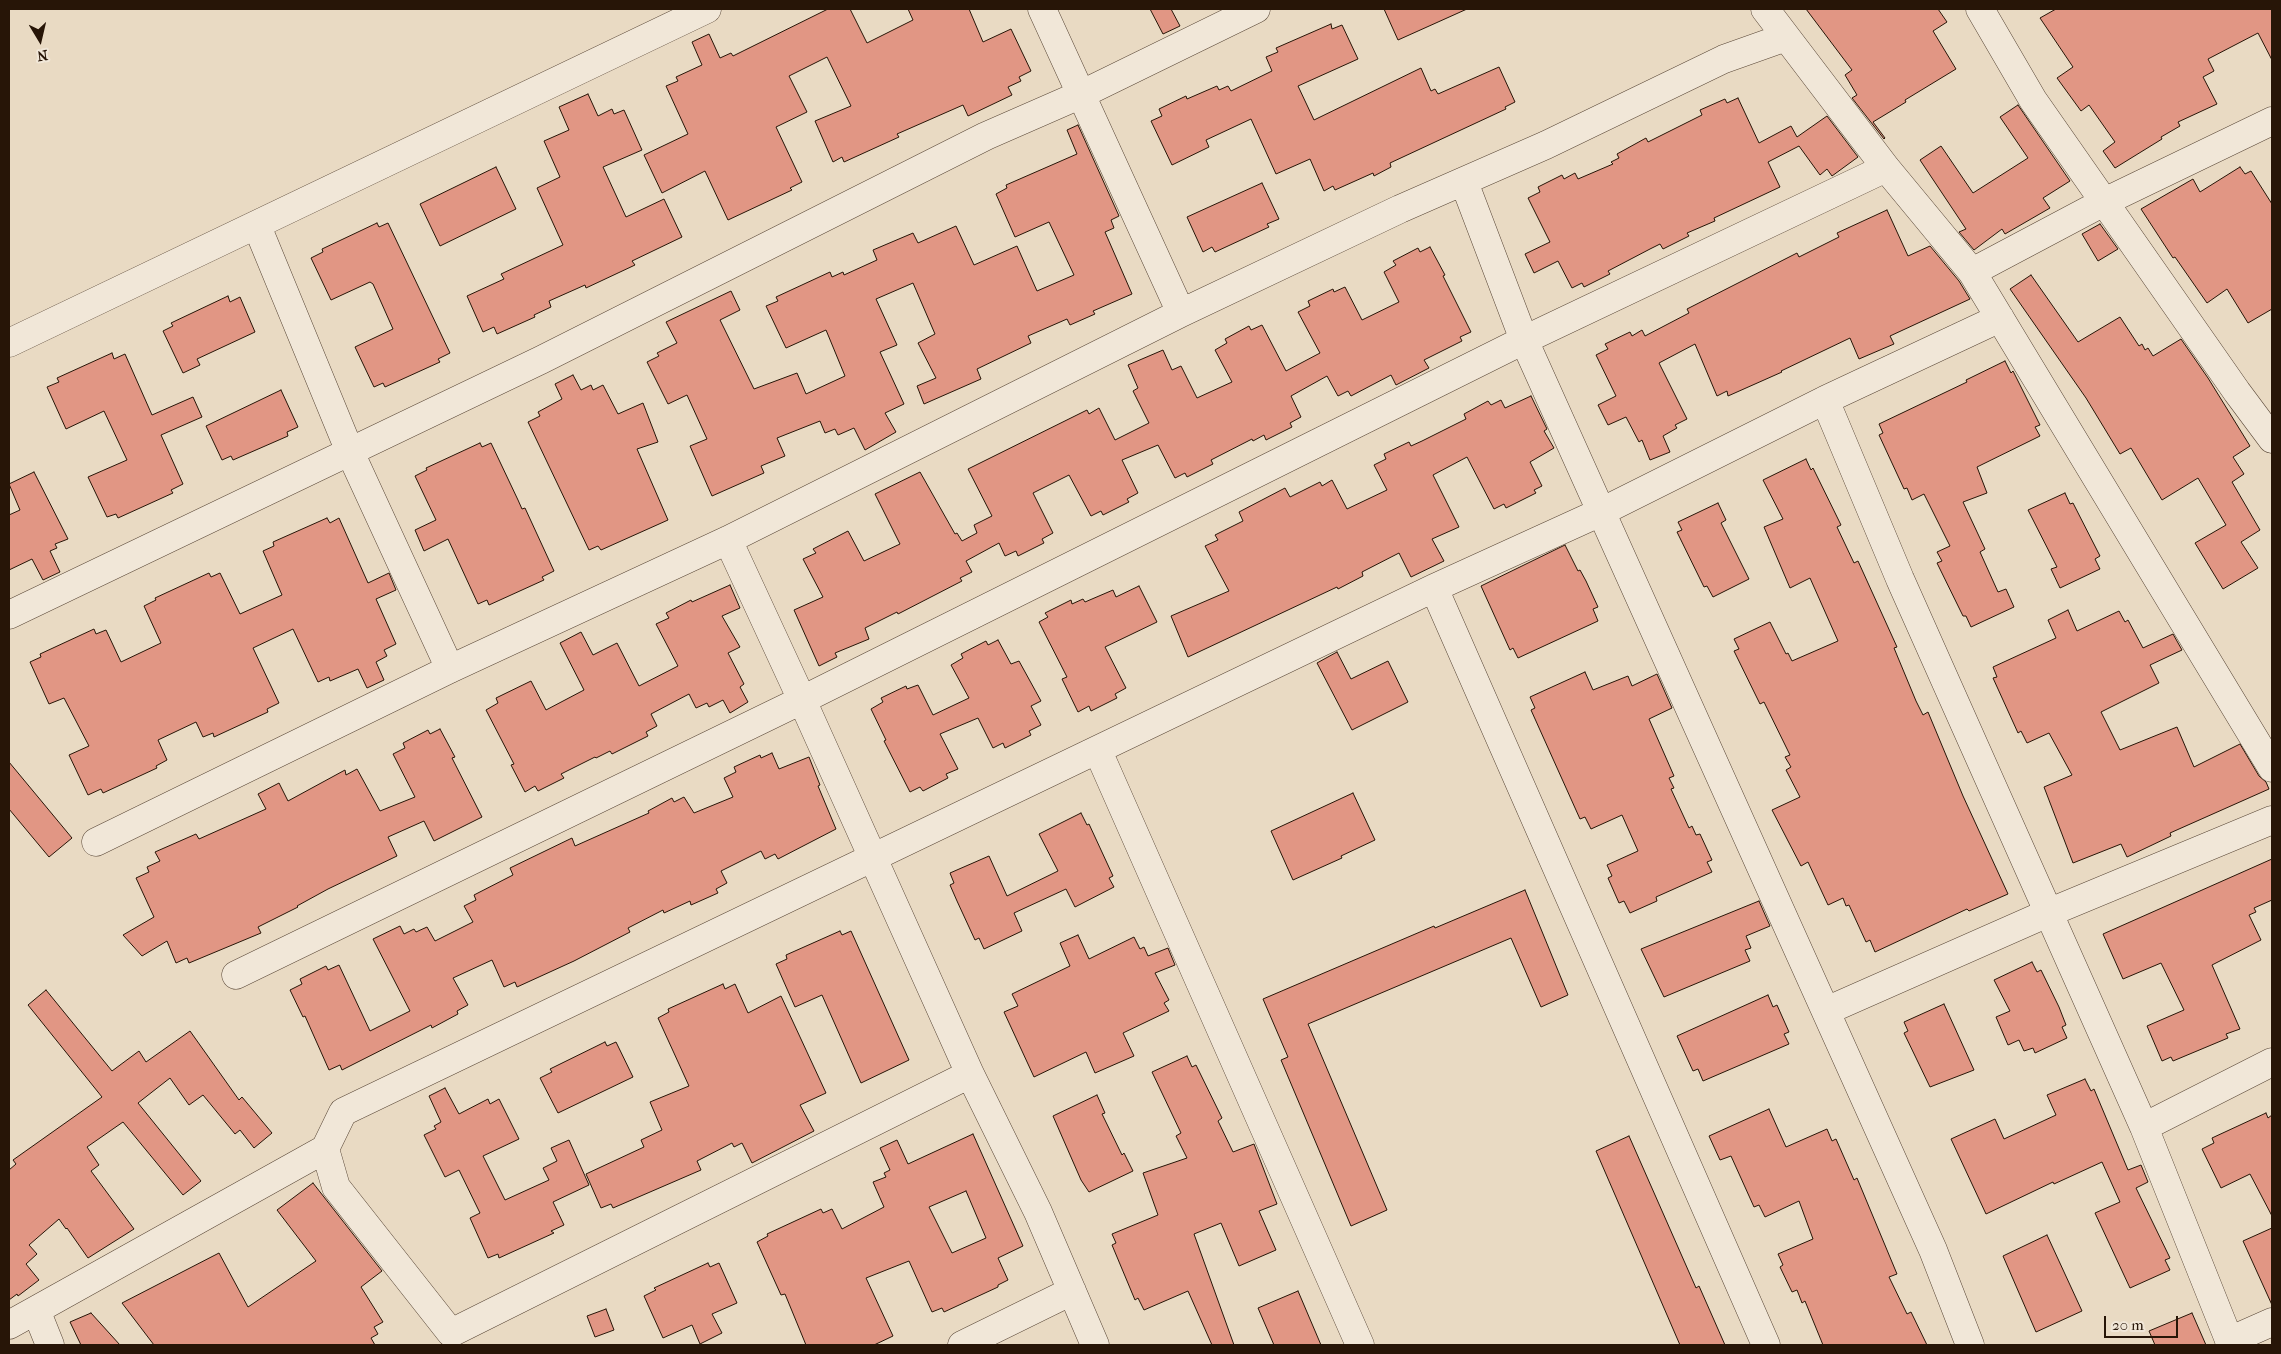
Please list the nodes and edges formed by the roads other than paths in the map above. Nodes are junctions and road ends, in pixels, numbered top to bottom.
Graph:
1 (707, 9) edge
2 (1042, 9) edge
3 (1256, 9) edge
4 (1765, 9) edge
5 (1980, 9) edge
6 (1786, 37) junction
7 (1082, 94) junction
8 (2272, 121) edge
9 (1886, 168) junction
10 (1464, 182) junction
11 (2104, 202) junction
12 (257, 226) junction
13 (1972, 272) junction
14 (1181, 313) junction
15 (2000, 318) junction
16 (1524, 340) junction
17 (9, 343) edge
18 (1825, 400) junction
19 (2272, 439) edge
20 (350, 452) junction
21 (1601, 512) junction
22 (728, 540) junction
23 (1434, 588) junction
24 (9, 615) edge
25 (450, 669) junction
26 (802, 700) junction
27 (1098, 751) junction
28 (2272, 768) edge
29 (2272, 820) edge
30 (96, 842) dead end
31 (872, 857) junction
32 (2048, 913) junction
33 (236, 974) dead end
34 (1826, 1011) junction
35 (2272, 1062) edge
36 (970, 1074) junction
37 (2144, 1127) junction
38 (325, 1150) junction
39 (1072, 1291) junction
40 (36, 1310) junction
41 (2272, 1322) edge
42 (9, 1325) edge
43 (2230, 1343) edge
44 (50, 1345) edge
45 (962, 1345) edge
46 (1096, 1345) edge
47 (1360, 1345) edge
48 (1766, 1345) edge
49 (1970, 1345) edge

1 - 12 street
2 - 7 street
3 - 7 street
4 - 6 street
5 - 11 street
6 - 9 street
6 - 10 street
7 - 14 street
7 - 20 street
8 - 11 street
9 - 13 street
9 - 16 street
10 - 14 street
10 - 16 street
11 - 13 street
11 - 19 street
12 - 17 street
12 - 20 street
13 - 15 street
14 - 22 street
15 - 18 street
15 - 28 street
16 - 21 street
16 - 26 street
18 - 21 street
18 - 32 street
20 - 24 street
20 - 25 street
21 - 23 street
21 - 34 street
22 - 25 street
22 - 26 street
23 - 27 street
23 - 48 street
25 - 30 street
26 - 31 street
26 - 33 street
27 - 31 street
27 - 47 street
29 - 32 street
31 - 36 street
31 - 38 street
32 - 34 street
32 - 37 street
34 - 49 street
35 - 37 street
36 - 38 street
36 - 39 street
37 - 43 street
38 - 40 street
39 - 45 street
39 - 46 street
40 - 42 street
40 - 44 street
41 - 43 street

